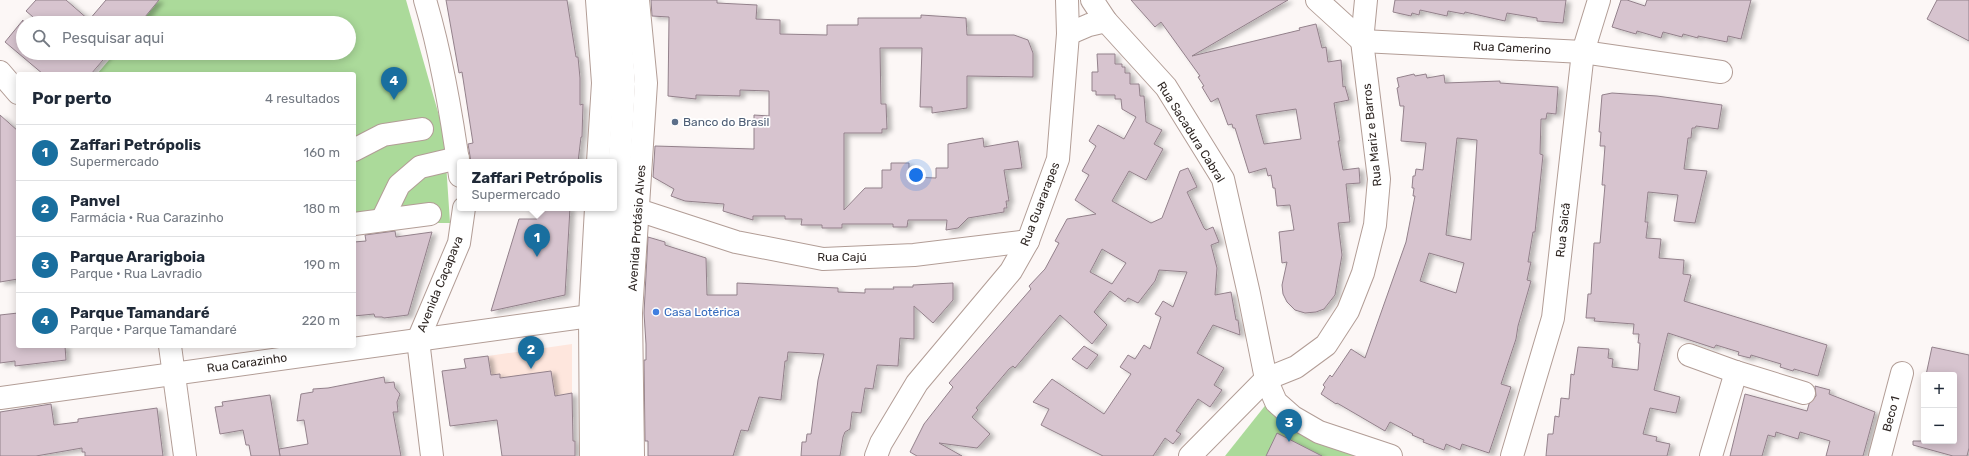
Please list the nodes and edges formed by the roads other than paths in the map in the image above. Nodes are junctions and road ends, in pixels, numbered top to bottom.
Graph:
1 (425, 0) edge
2 (597, 0) edge
3 (618, 0) edge
4 (638, 0) edge
5 (1067, 0) edge
6 (1092, 0) edge
7 (1317, 0) edge
8 (1366, 0) edge
9 (1599, 0) edge
10 (1106, 21) junction
11 (1068, 34) junction
12 (1362, 41) junction
13 (1583, 52) junction
14 (0, 72) edge
15 (1721, 72) dead end
16 (16, 91) edge
17 (422, 129) dead end
18 (356, 149) edge
19 (458, 159) edge
20 (598, 159) edge
21 (457, 167) edge
22 (617, 200) edge
23 (638, 210) junction
24 (464, 211) edge
25 (596, 211) edge
26 (616, 211) edge
27 (430, 214) dead end
28 (382, 220) junction
29 (356, 224) edge
30 (1028, 241) junction
31 (631, 313) junction
32 (590, 316) junction
33 (418, 340) junction
34 (170, 348) edge
35 (1689, 355) dead end
36 (1736, 372) junction
37 (1902, 373) dead end
38 (174, 374) junction
39 (1266, 379) junction
40 (1804, 393) dead end
41 (0, 398) edge
42 (612, 405) junction
43 (185, 456) edge
44 (432, 456) edge
45 (591, 456) edge
46 (612, 456) edge
47 (633, 456) edge
48 (876, 456) edge
49 (1190, 456) edge
50 (1391, 456) edge
51 (1512, 456) edge
52 (1711, 456) edge
53 (1880, 456) edge

1 - 19 street
2 - 20 street
3 - 22 street
4 - 23 street, Avenida Protásio Alves
5 - 11 street, Rua Guararapes
6 - 10 street, Rua Sacadura Cabral
7 - 12 street
8 - 12 street, Rua Mariz e Barros
9 - 13 street, Rua Saicã
10 - 11 street
10 - 39 street, Rua Sacadura Cabral
11 - 30 street, Rua Guararapes
12 - 13 street, Rua Camerino
12 - 39 street, Rua Mariz e Barros
13 - 15 street, Rua Camerino
13 - 51 street, Rua Saicã
14 - 16 street
17 - 18 street
21 - 28 street
23 - 30 street, Rua Cajú
23 - 31 street, Avenida Protásio Alves
24 - 33 street, Avenida Caçapava
25 - 32 street
26 - 42 street
27 - 28 street
28 - 29 street
30 - 48 street, Rua Guararapes
31 - 42 street
31 - 47 street, Avenida Protásio Alves
32 - 33 street, Rua Carazinho
32 - 42 street
32 - 45 street
33 - 38 street, Rua Carazinho
33 - 44 street, Avenida Caçapava
34 - 38 street
35 - 36 street
36 - 40 street
36 - 52 street
37 - 53 street, Beco 1
38 - 41 street, Rua Carazinho
38 - 43 street
39 - 49 street, Rua Mariz e Barros
39 - 50 street, Rua Sacadura Cabral
42 - 46 street

